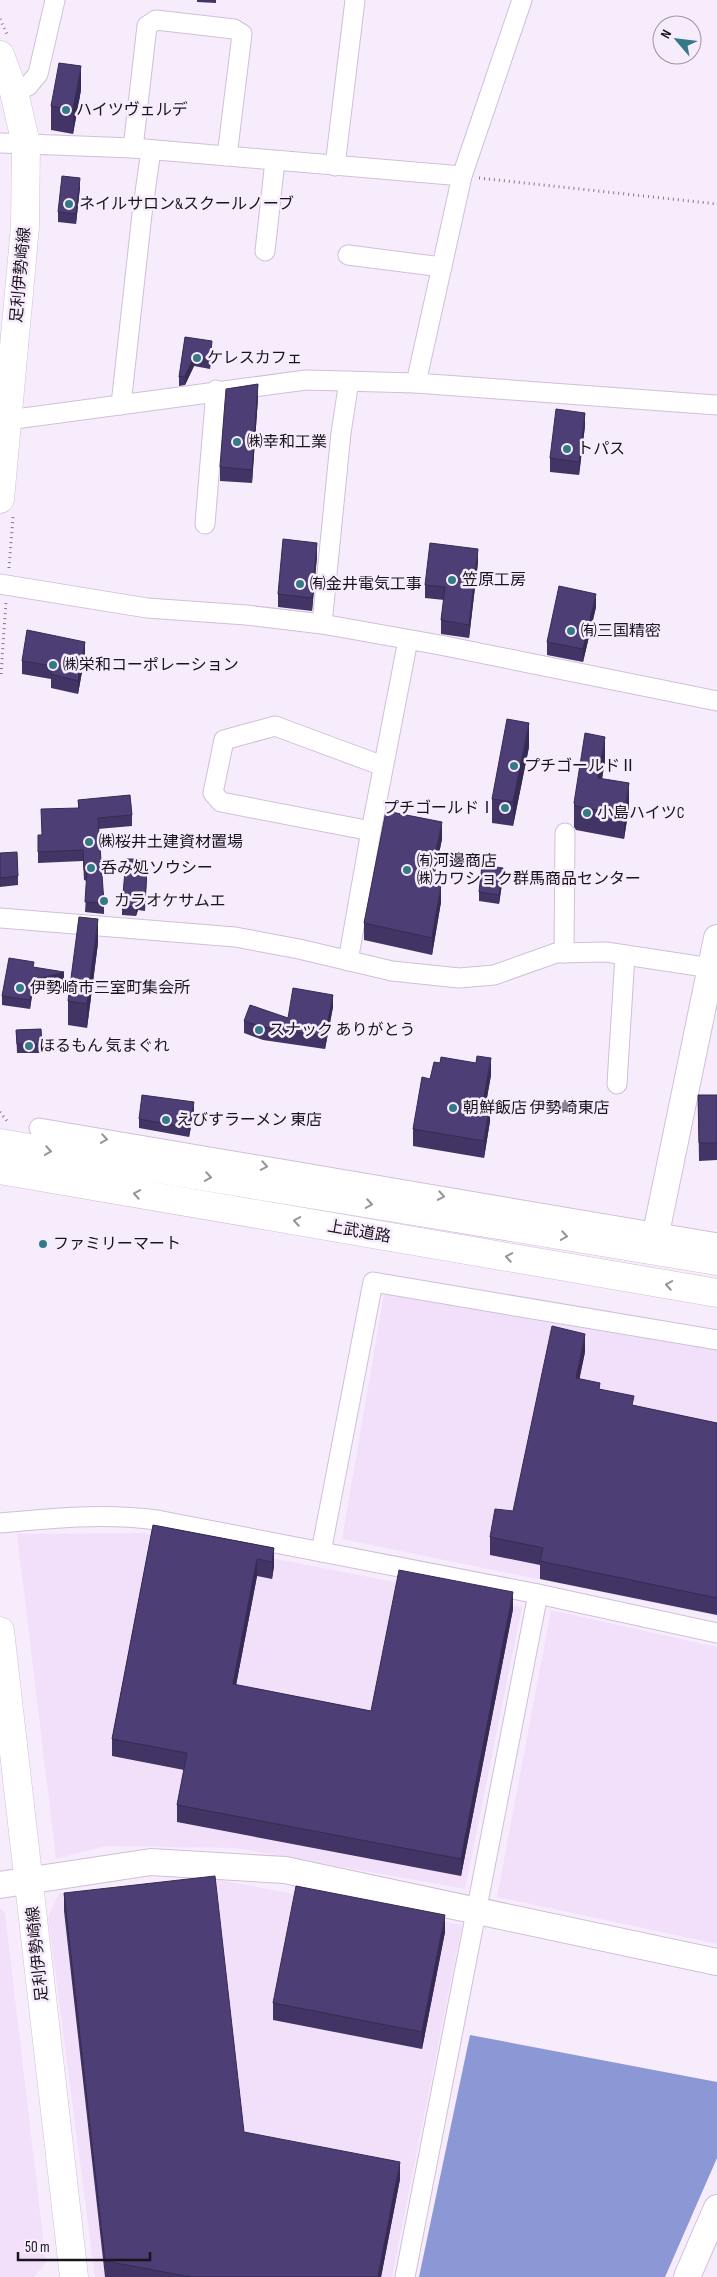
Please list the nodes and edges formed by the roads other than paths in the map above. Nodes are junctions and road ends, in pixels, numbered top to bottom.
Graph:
1 (55, 0) edge
2 (355, 0) edge
3 (522, 0) edge
4 (0, 55) edge
5 (14, 92) junction
6 (13, 143) edge
7 (142, 149) junction
8 (227, 156) junction
9 (275, 161) junction
10 (335, 166) junction
11 (462, 176) junction
12 (264, 251) dead end
13 (348, 255) dead end
14 (442, 267) junction
15 (349, 381) junction
16 (416, 384) junction
17 (216, 390) junction
18 (121, 405) junction
19 (717, 405) edge
20 (4, 421) edge
21 (0, 499) edge
22 (205, 524) dead end
23 (3, 590) edge
24 (322, 624) junction
25 (408, 640) junction
26 (717, 701) edge
27 (383, 766) junction
28 (371, 831) junction
29 (566, 833) dead end
30 (0, 918) edge
31 (717, 938) edge
32 (564, 953) junction
33 (625, 955) junction
34 (348, 961) junction
35 (713, 971) edge
36 (616, 1084) dead end
37 (38, 1128) dead end
38 (0, 1143) edge
39 (196, 1154) junction
40 (0, 1170) edge
41 (164, 1170) junction
42 (656, 1233) junction
43 (717, 1243) edge
44 (717, 1261) edge
45 (717, 1293) edge
46 (717, 1340) edge
47 (0, 1522) edge
48 (321, 1552) junction
49 (538, 1594) junction
50 (0, 1631) edge
51 (717, 1633) edge
52 (30, 1880) junction
53 (0, 1885) edge
54 (477, 1911) junction
55 (717, 1962) edge
56 (717, 2208) edge
57 (74, 2277) edge
58 (405, 2277) edge
59 (687, 2277) edge

1 - 5 street
2 - 10 street
3 - 11 street
4 - 5 main road, 足利伊勢崎線
5 - 6 main road, 足利伊勢崎線
6 - 7 street
6 - 20 main road, 足利伊勢崎線
7 - 8 street
7 - 8 street
7 - 18 street
8 - 9 street
9 - 10 street
9 - 12 street
10 - 11 street
11 - 14 street
13 - 14 street
14 - 16 street
15 - 16 street
15 - 17 street
15 - 24 street
16 - 19 street
17 - 18 street
17 - 22 street
18 - 20 street
20 - 21 main road, 足利伊勢崎線
23 - 24 street
24 - 25 street
25 - 26 street
25 - 27 street
27 - 28 street
27 - 28 street
28 - 34 street
29 - 32 street
30 - 34 street
31 - 35 street
32 - 33 street
32 - 34 street
33 - 35 street
33 - 36 street
35 - 42 street
37 -> 39 street
38 -> 41 main road, 上武道路
39 - 41 street
39 -> 42 street
45 -> 40 main road, 上武道路
41 -> 44 main road, 上武道路
42 - 43 street
46 - 48 street
47 - 48 street
48 - 49 street
49 - 51 street
49 - 54 street
50 - 52 main road, 足利伊勢崎線
52 - 53 street
52 - 54 street
52 - 57 main road, 足利伊勢崎線
54 - 55 street
54 - 58 street
56 - 59 street

